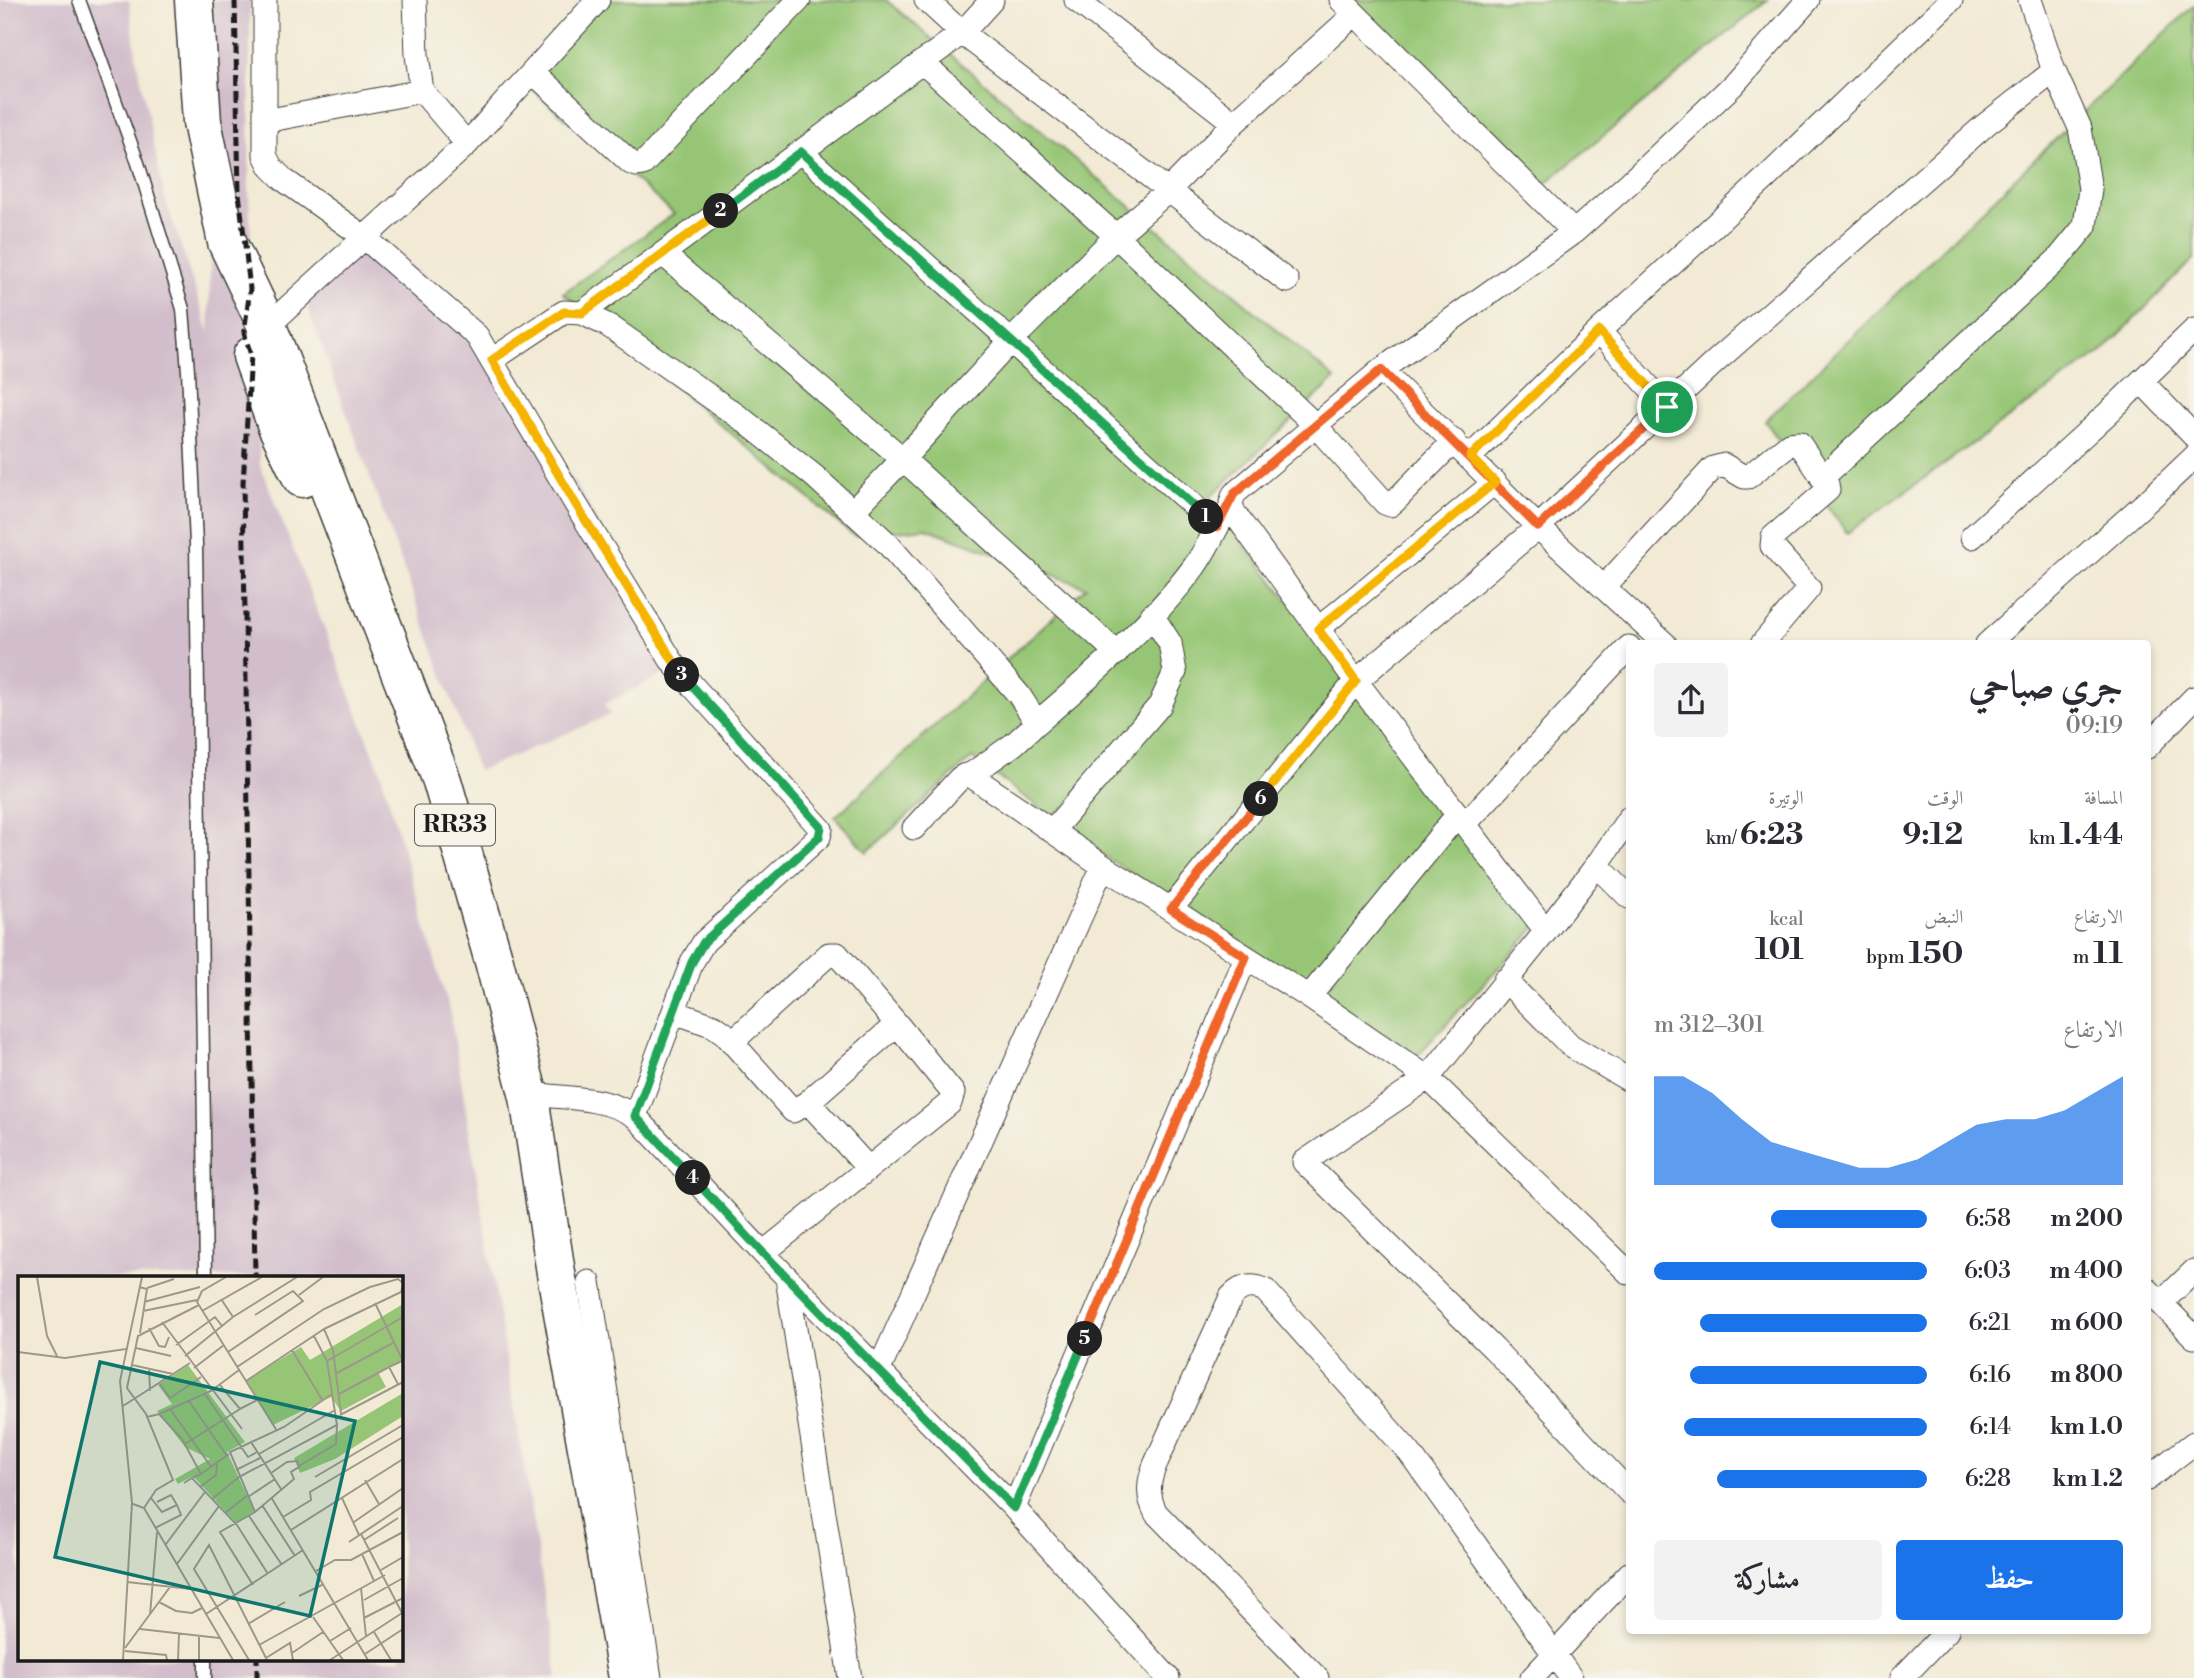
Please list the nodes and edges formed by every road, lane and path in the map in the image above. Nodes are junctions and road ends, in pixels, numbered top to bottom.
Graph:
1 (79, 0) edge
2 (176, 0) edge
3 (194, 0) edge
4 (265, 0) edge
5 (415, 0) edge
6 (598, 0) edge
7 (799, 0) edge
8 (926, 0) edge
9 (992, 0) edge
10 (1076, 0) edge
11 (1808, 0) edge
12 (1951, 0) edge
13 (2033, 2) edge
14 (1348, 7) edge
15 (962, 33) junction
16 (922, 62) junction
17 (2054, 71) junction
18 (534, 73) junction
19 (422, 91) junction
20 (265, 121) junction
21 (1234, 123) junction
22 (467, 144) junction
23 (801, 152) junction
24 (1170, 190) junction
25 (1574, 232) junction
26 (1116, 236) junction
27 (364, 237) junction
28 (663, 254) junction
29 (1287, 281) dead end
30 (582, 313) junction
31 (2194, 330) edge
32 (1599, 331) junction
33 (258, 335) junction
34 (1010, 342) junction
35 (492, 360) junction
36 (1381, 370) junction
37 (2141, 381) junction
38 (1667, 407) junction
39 (1314, 424) junction
40 (2194, 436) edge
41 (1462, 449) junction
42 (2194, 457) edge
43 (903, 459) junction
44 (1822, 478) junction
45 (1495, 482) junction
46 (1231, 503) junction
47 (852, 512) junction
48 (1217, 527) junction
49 (1538, 527) junction
50 (1972, 537) dead end
51 (1604, 587) junction
52 (1152, 615) junction
53 (1318, 629) junction
54 (1636, 640) edge
55 (1765, 640) edge
56 (1991, 640) edge
57 (1626, 650) edge
58 (1116, 653) junction
59 (1356, 681) junction
60 (2194, 698) edge
61 (1037, 723) junction
62 (2151, 743) edge
63 (970, 775) junction
64 (1462, 819) junction
65 (1626, 822) edge
66 (914, 828) dead end
67 (1052, 831) junction
68 (1597, 865) junction
69 (1103, 866) junction
70 (1626, 894) edge
71 (1171, 909) junction
72 (1546, 931) junction
73 (1246, 957) junction
74 (1505, 981) junction
75 (1309, 997) junction
76 (674, 1012) junction
77 (897, 1024) junction
78 (733, 1041) junction
79 (1428, 1078) junction
80 (1626, 1078) edge
81 (528, 1097) junction
82 (808, 1102) junction
83 (635, 1116) junction
84 (868, 1168) junction
85 (763, 1253) junction
86 (1626, 1270) edge
87 (2194, 1272) edge
88 (206, 1276) edge
89 (787, 1279) junction
90 (589, 1282) dead end
91 (2154, 1296) edge
92 (2194, 1337) edge
93 (879, 1370) junction
94 (2194, 1443) edge
95 (2151, 1476) edge
96 (1626, 1489) edge
97 (1014, 1508) junction
98 (1626, 1577) edge
99 (1944, 1634) edge
100 (1555, 1656) junction
101 (205, 1660) edge
102 (205, 1678) edge
103 (603, 1678) edge
104 (628, 1678) edge
105 (650, 1678) edge
106 (850, 1678) edge
107 (1168, 1678) edge
108 (1317, 1678) edge
109 (1532, 1678) edge
110 (1571, 1678) edge
111 (1902, 1678) edge

1 - 88 lane
2 - 33 highway, RR33
3 - 33 highway, RR33
4 - 20 street
5 - 19 street
6 - 18 street
7 - 18 street
8 - 15 street
9 - 15 street
10 - 21 street
11 - 25 street
12 - 32 street
13 - 17 street
14 - 21 street
14 - 25 street
15 - 16 street
15 - 24 street
16 - 23 street
16 - 26 street
17 - 38 street
17 - 44 street
18 - 22 street
19 - 20 street
19 - 22 street
20 - 27 street
21 - 24 street
22 - 27 street
23 - 28 street
23 - 34 street
24 - 26 street
24 - 29 street
25 - 36 street
26 - 34 street
26 - 39 street
27 - 33 street
27 - 35 street
28 - 30 street
28 - 43 street
30 - 35 street
30 - 47 street
31 - 37 street
32 - 38 street
32 - 41 street
33 - 81 highway, RR33
33 - 103 highway, RR33
34 - 43 street
34 - 48 street
35 - 76 street
36 - 39 street
36 - 41 street
37 - 40 street
37 - 50 street
38 - 49 street
39 - 41 street
39 - 46 street
41 - 45 street
42 - 56 street
43 - 47 street
43 - 58 street
44 - 51 street
44 - 55 street
45 - 49 street
45 - 53 street
46 - 48 street
46 - 53 street
47 - 61 street
48 - 52 street
49 - 51 street
49 - 59 street
51 - 54 street
52 - 58 street
52 - 67 street
53 - 59 street
57 - 64 street
58 - 61 street
59 - 64 street
59 - 71 street
60 - 62 street
61 - 63 street
63 - 66 street
63 - 67 street
64 - 72 street
64 - 75 street
65 - 68 street
67 - 69 street
68 - 70 street
68 - 72 street
69 - 71 street
69 - 93 street
71 - 73 street
72 - 74 street
73 - 75 street
73 - 97 street
74 - 79 street
74 - 80 street
75 - 79 street
76 - 78 street
76 - 83 street
77 - 78 street
77 - 82 street
77 - 84 street
78 - 82 street
79 - 86 street
79 - 96 street
81 - 83 street
81 - 104 highway, RR33
82 - 84 street
83 - 85 street
84 - 85 street
85 - 89 street
87 - 91 street
89 - 93 street
89 - 106 street
90 - 105 street
91 - 92 street
93 - 97 street
94 - 95 street
97 - 107 street
98 - 100 street
99 - 111 street
100 - 108 street
100 - 109 street
100 - 110 street
101 - 102 lane

